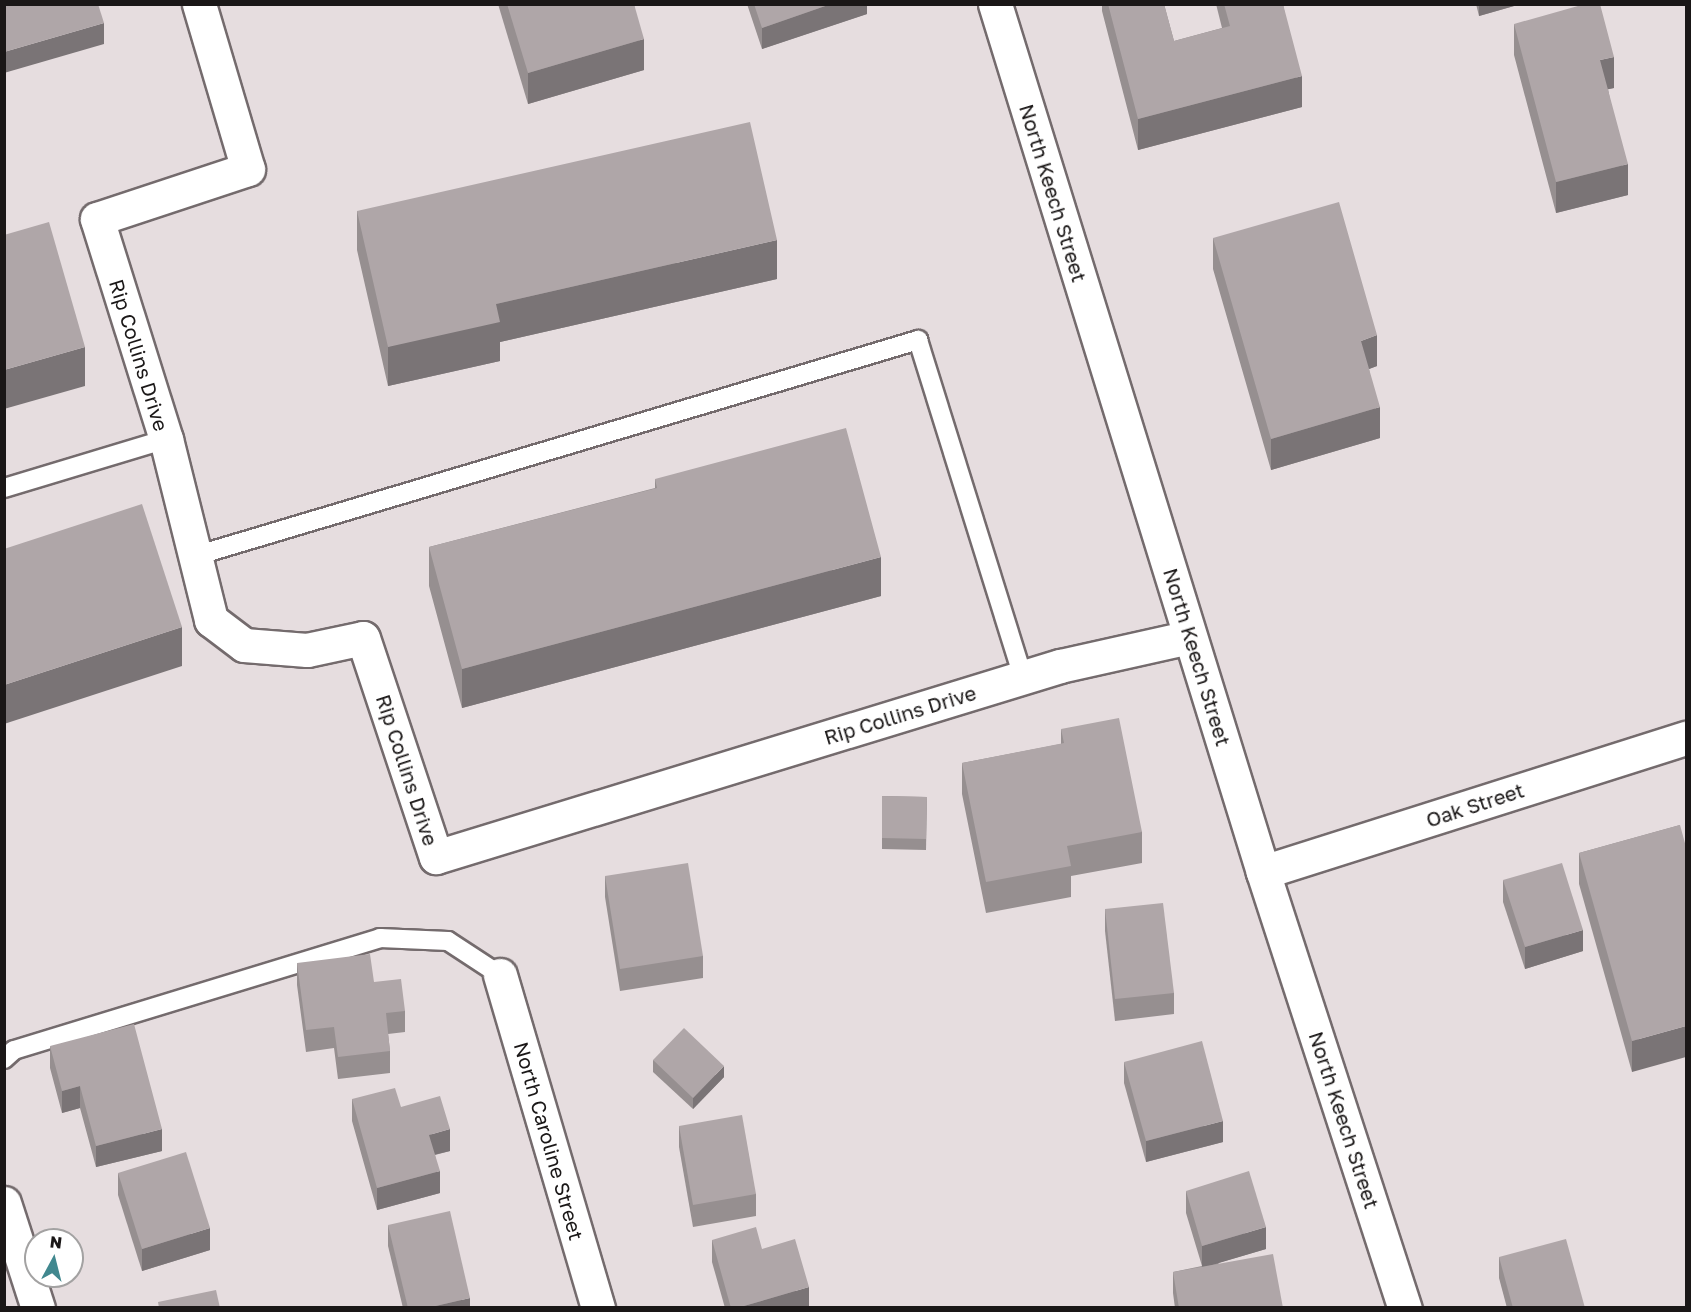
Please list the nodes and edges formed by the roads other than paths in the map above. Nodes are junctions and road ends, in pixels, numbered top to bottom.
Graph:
1 (198, 4) edge
2 (995, 4) edge
3 (166, 439) junction
4 (4, 488) edge
5 (195, 556) junction
6 (1190, 637) junction
7 (1023, 678) junction
8 (1686, 738) edge
9 (1263, 872) junction
10 (501, 975) joint
11 (4, 1059) edge
12 (4, 1203) edge
13 (38, 1308) edge
14 (597, 1308) edge
15 (1405, 1308) edge

1 - 3 street, Rip Collins Drive
2 - 6 street, North Keech Street
3 - 4 lane
3 - 5 street, Rip Collins Drive
5 - 7 street, Rip Collins Drive
5 - 7 lane
6 - 7 street, Rip Collins Drive
6 - 9 street, North Keech Street
8 - 9 street, Oak Street
9 - 15 street, North Keech Street
10 - 11 lane
10 - 14 street, North Caroline Street
12 - 13 street

